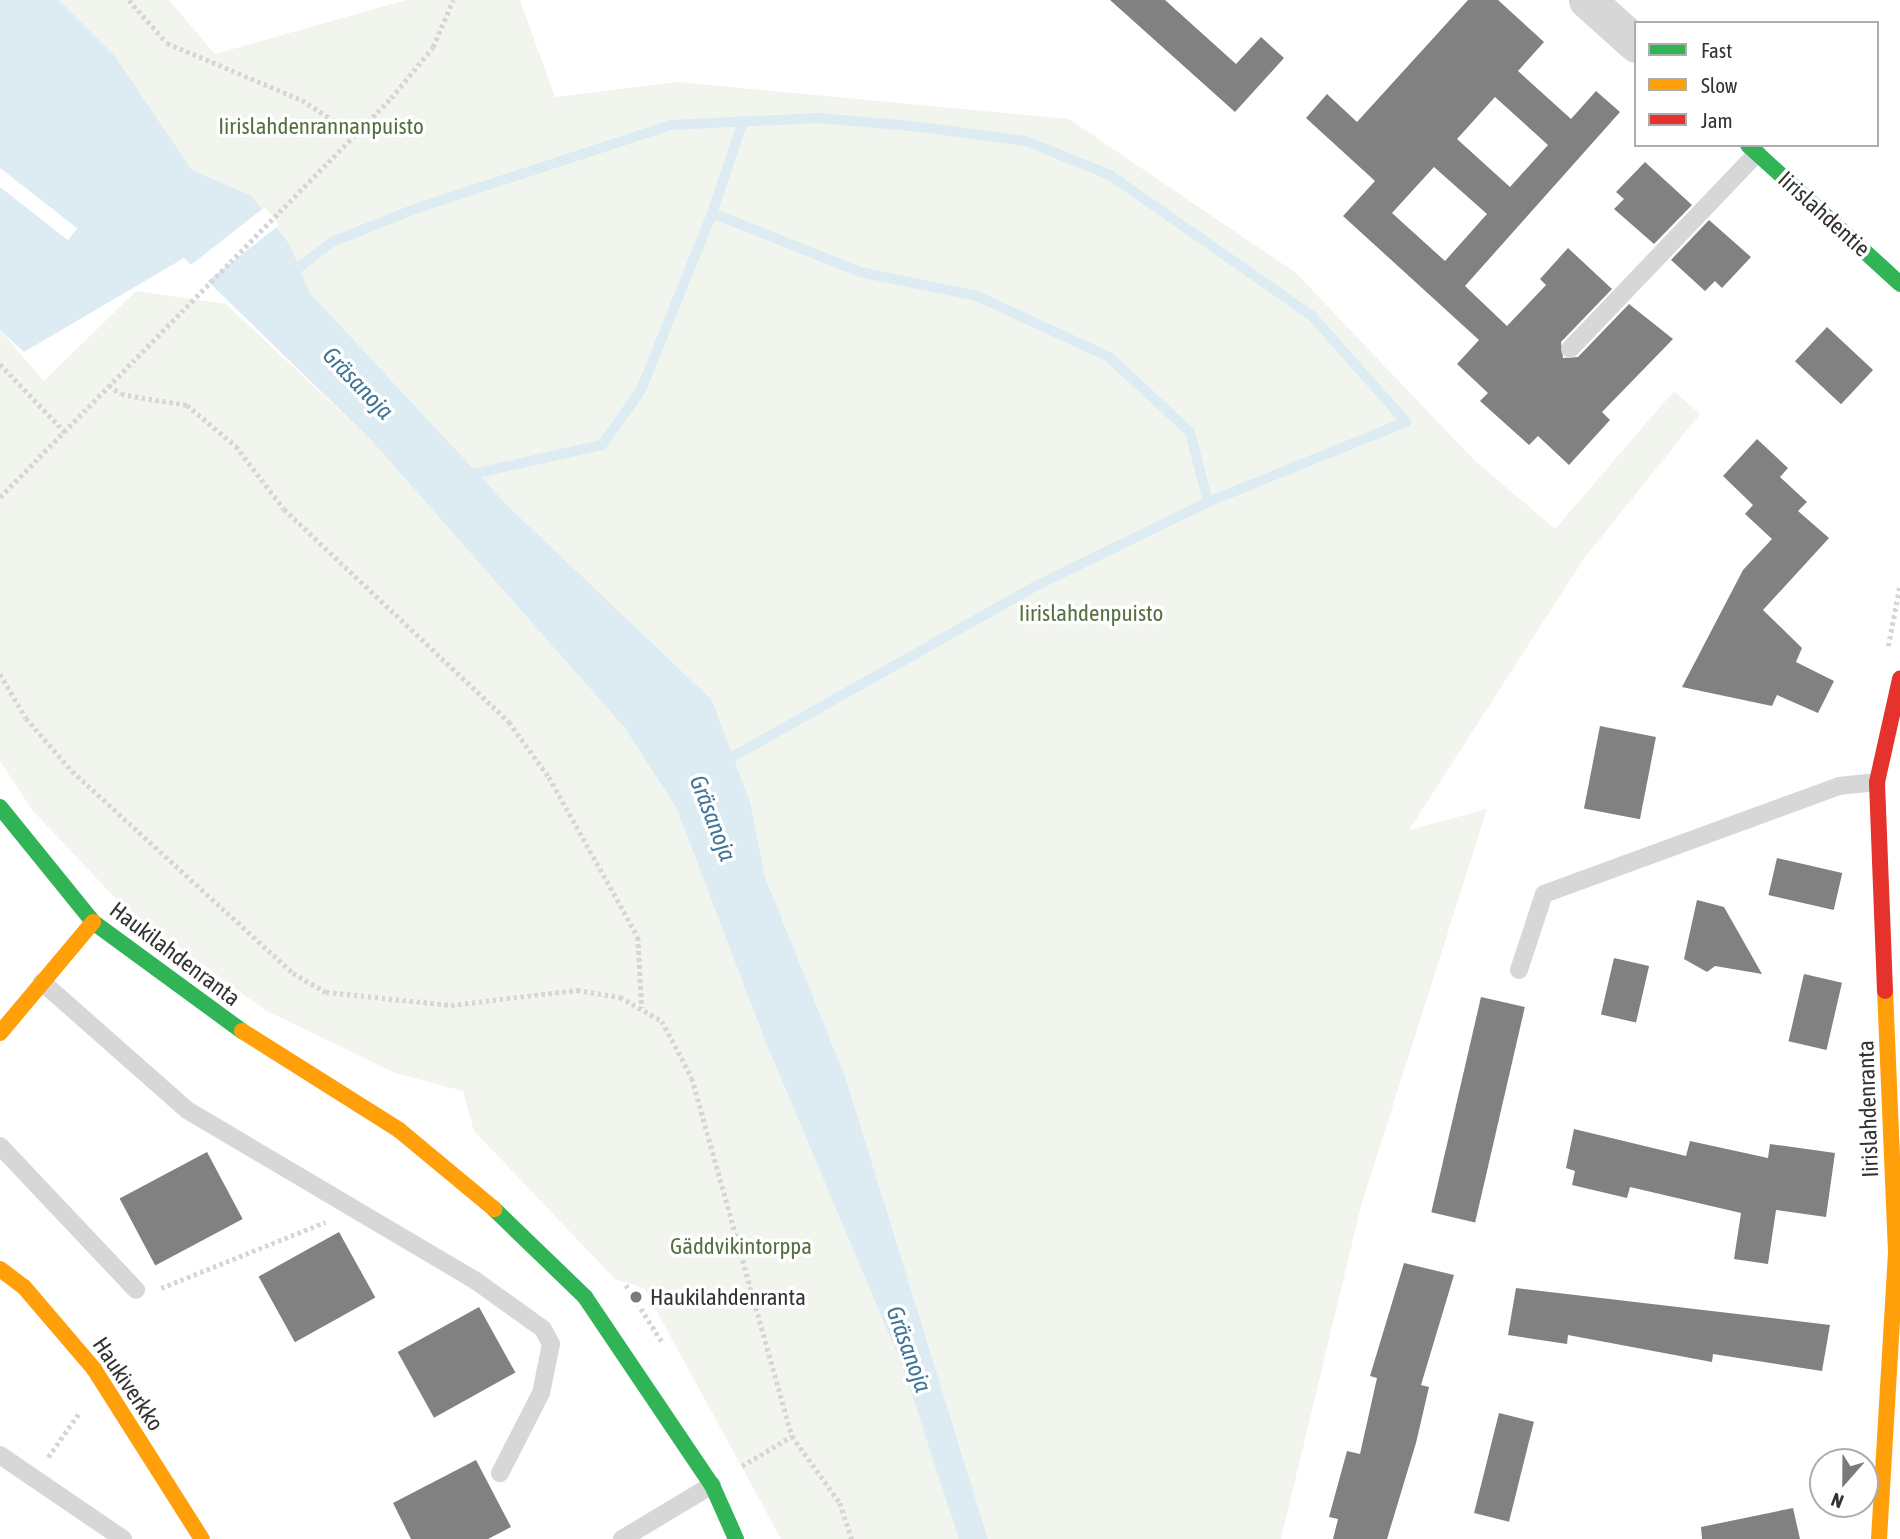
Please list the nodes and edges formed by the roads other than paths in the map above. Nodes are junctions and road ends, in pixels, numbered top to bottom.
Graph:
1 (1587, 0) edge
2 (1634, 42) edge
3 (1753, 149) edge
4 (1900, 284) edge
5 (1570, 349) dead end
6 (1900, 679) edge
7 (1877, 782) junction
8 (0, 807) edge
9 (93, 922) junction
10 (1518, 970) dead end
11 (42, 982) junction
12 (0, 1033) edge
13 (0, 1146) edge
14 (0, 1269) edge
15 (136, 1290) road end
16 (0, 1455) edge
17 (500, 1473) dead end
18 (712, 1485) junction
19 (200, 1538) edge
20 (122, 1539) edge
21 (622, 1539) edge
22 (736, 1539) edge
23 (1879, 1539) edge

1 - 2 street
3 - 4 street, Iirislahdentie
3 - 5 lane
6 - 7 street, Iirislahdenranta
7 - 10 lane
7 - 23 street, Iirislahdenranta
8 - 9 street, Haukilahdenranta
9 - 11 street
9 - 18 street, Haukilahdenranta
11 - 12 street
11 - 17 lane
13 - 15 lane
14 - 19 street, Haukiverkko
16 - 20 lane
18 - 21 lane
18 - 22 street, Haukilahdenranta

